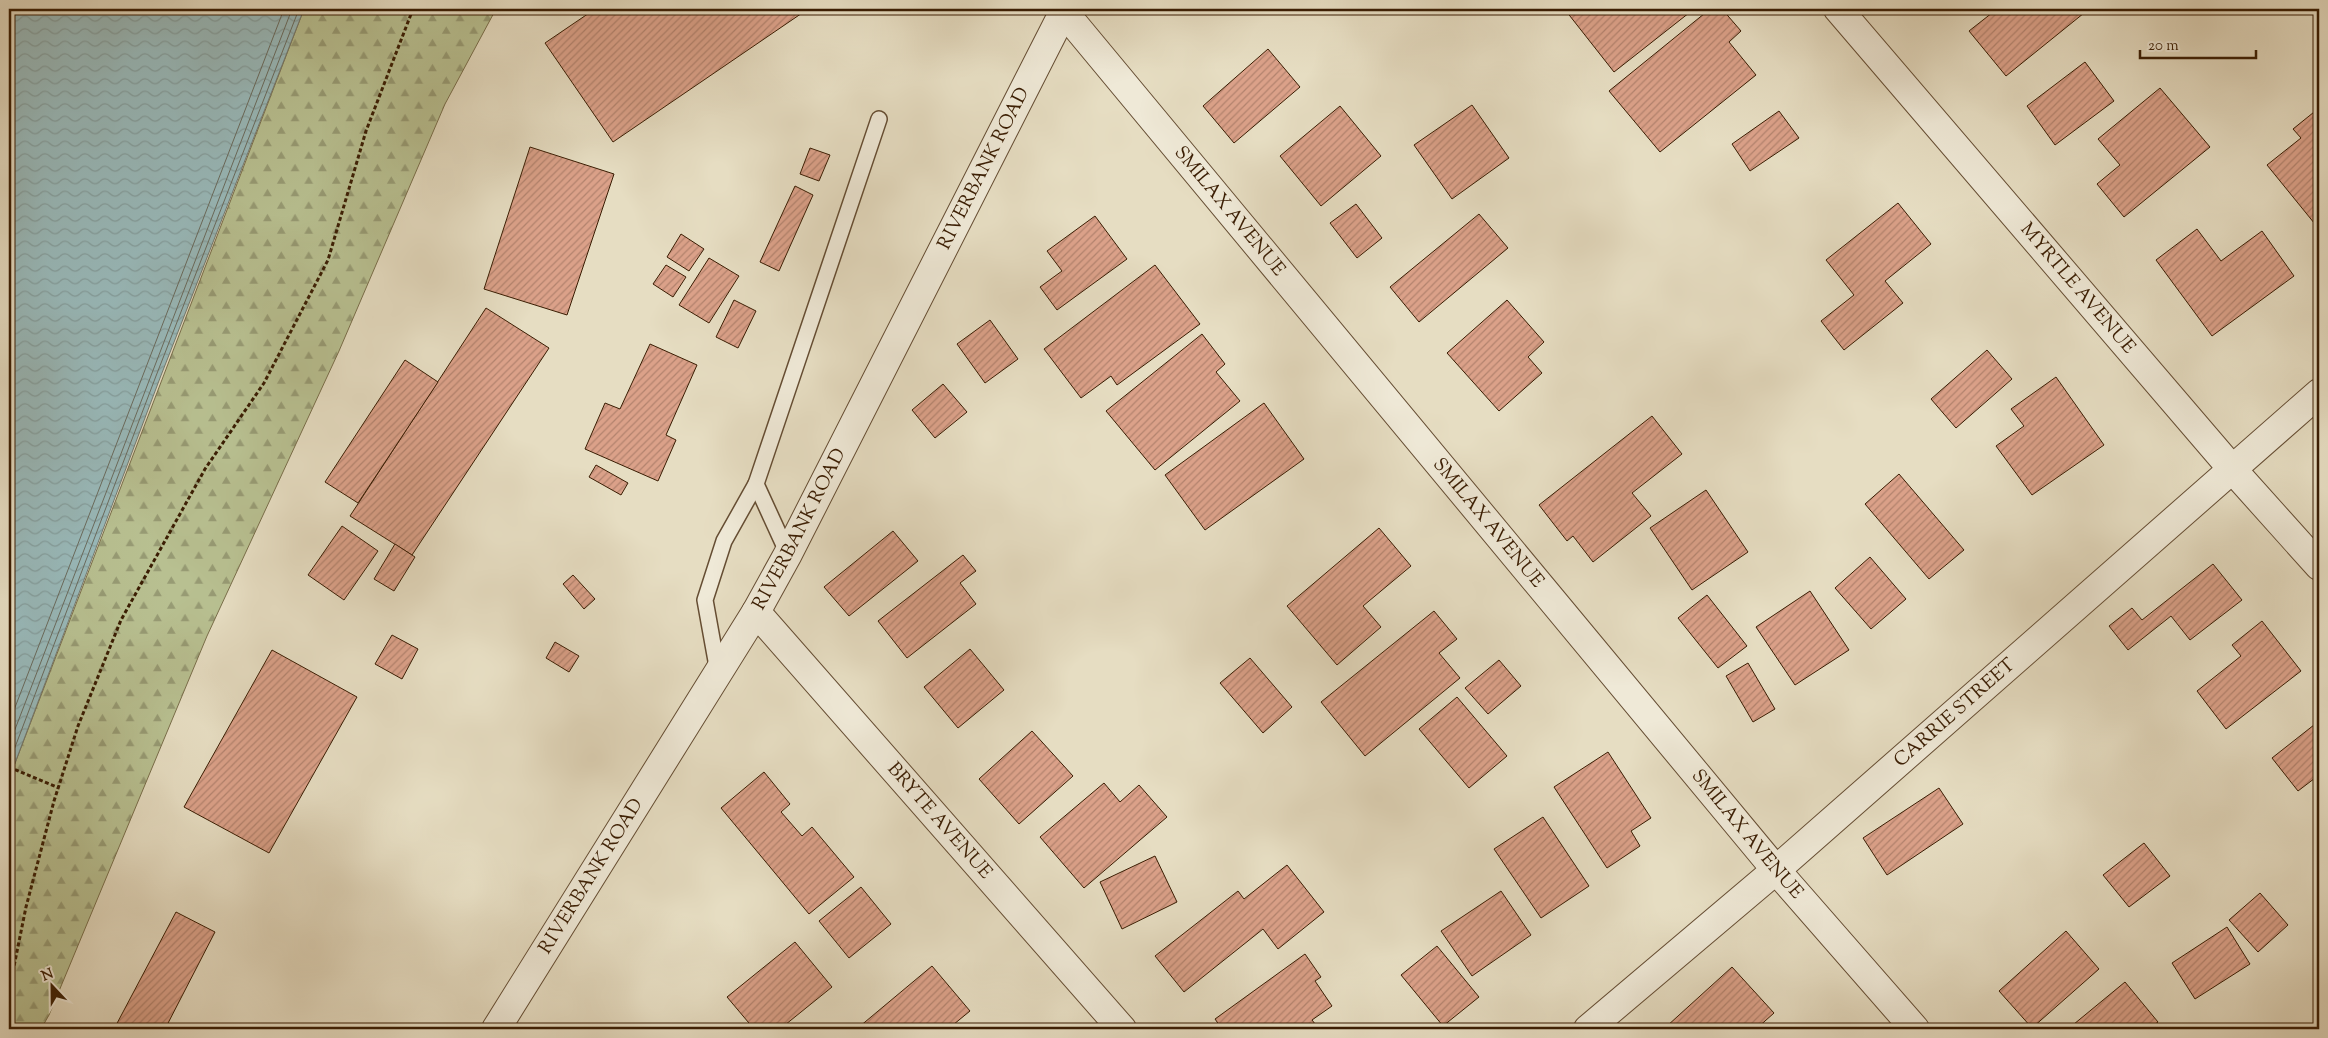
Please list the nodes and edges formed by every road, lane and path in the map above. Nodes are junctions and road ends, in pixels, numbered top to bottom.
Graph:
1 (413, 9) edge
2 (1838, 9) edge
3 (1064, 10) edge
4 (879, 119) dead end
5 (2319, 393) edge
6 (2233, 470) junction
7 (756, 484) junction
8 (788, 554) junction
9 (2319, 566) edge
10 (756, 612) junction
11 (718, 673) junction
12 (9, 767) edge
13 (58, 788) junction
14 (1776, 870) junction
15 (9, 991) edge
16 (496, 1029) edge
17 (1122, 1029) edge
18 (1588, 1029) edge
19 (1915, 1029) edge

1 - 13 path
2 - 6 street, MYRTLE AVENUE
3 - 8 street, RIVERBANK ROAD
3 - 14 street, SMILAX AVENUE
4 - 7 lane
5 - 6 street, CARRIE STREET
6 - 9 street, MYRTLE AVENUE
6 - 14 street, CARRIE STREET
7 - 8 lane
7 - 11 lane
8 - 10 street, RIVERBANK ROAD
10 - 11 street, RIVERBANK ROAD
10 - 17 street, BRYTE AVENUE
11 - 16 street, RIVERBANK ROAD
12 - 13 path
13 - 15 path
14 - 18 street, CARRIE STREET
14 - 19 street, SMILAX AVENUE

